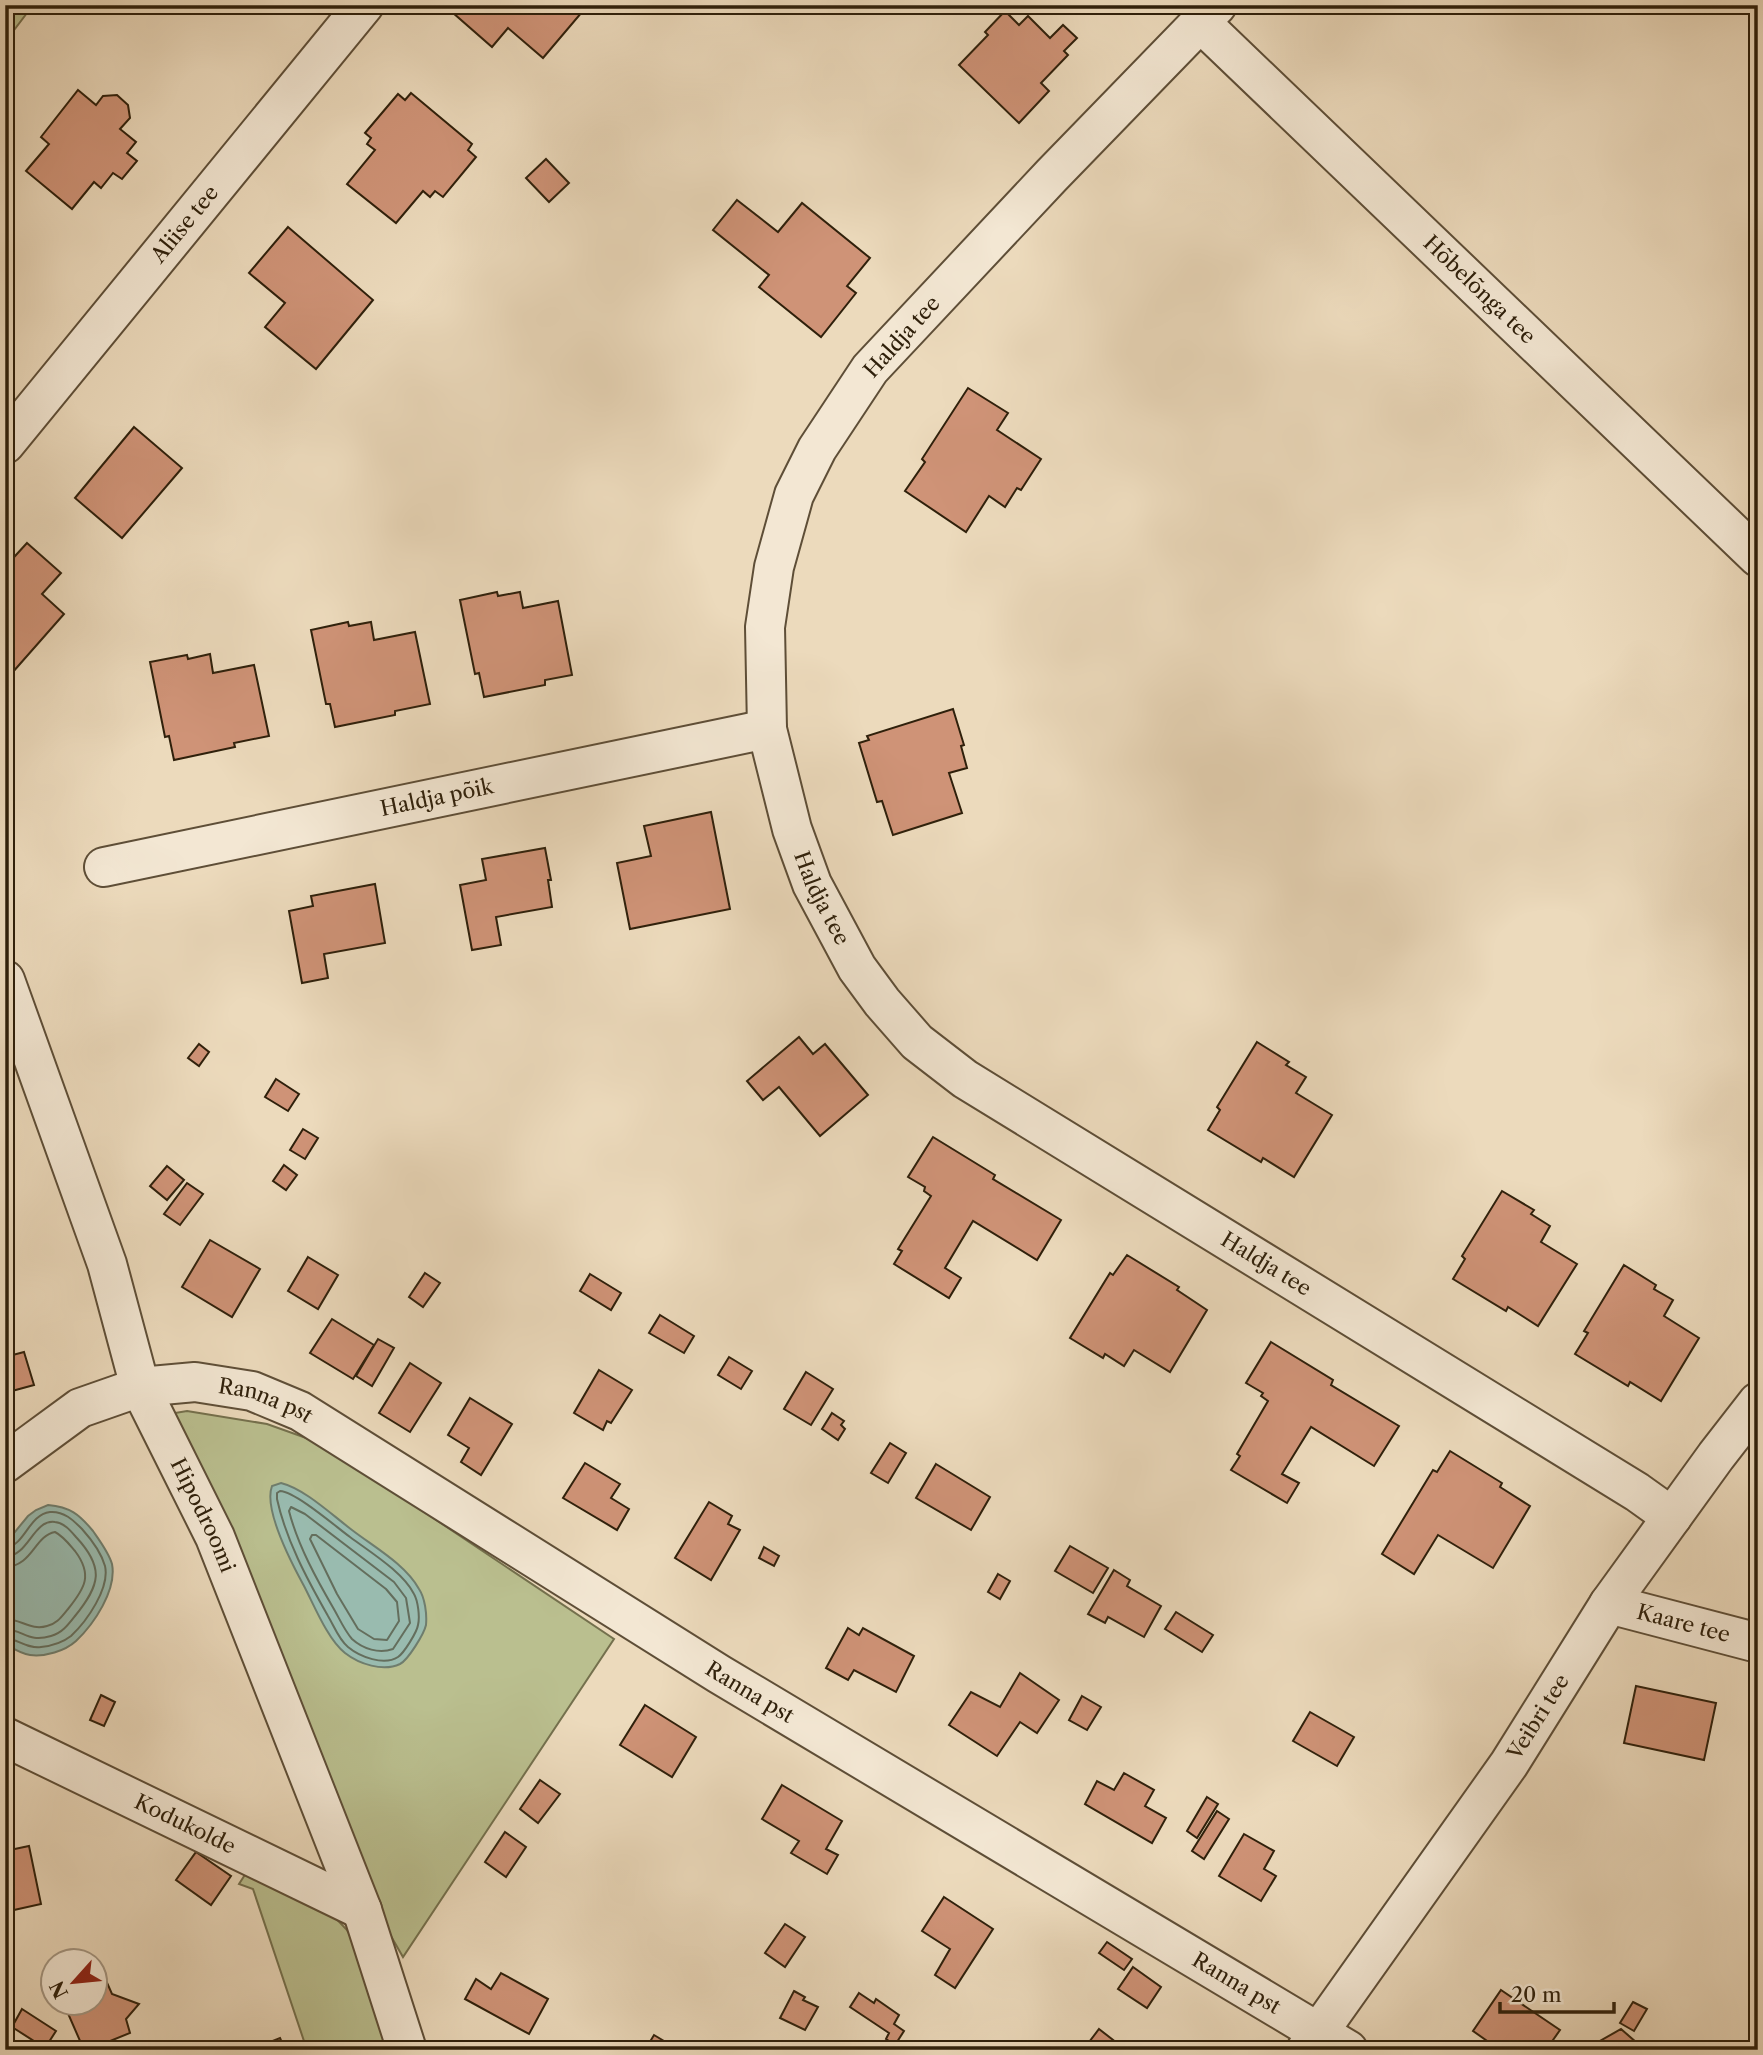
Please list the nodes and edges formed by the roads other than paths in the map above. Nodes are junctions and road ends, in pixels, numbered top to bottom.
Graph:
1 (364, 5) edge
2 (1209, 14) edge
3 (5, 444) edge
4 (1758, 557) edge
5 (767, 729) junction
6 (104, 867) dead end
7 (5, 981) edge
8 (140, 1387) junction
9 (1758, 1402) edge
10 (5, 1463) edge
11 (1672, 1517) junction
12 (1609, 1604) junction
13 (1758, 1643) edge
14 (5, 1737) edge
15 (362, 1910) junction
16 (1324, 2044) edge
17 (414, 2048) edge

1 - 3 street, Aliise tee
2 - 4 street, Hõbelõnga tee
2 - 5 street, Haldja tee
5 - 6 street, Haldja põik
5 - 11 street, Haldja tee
7 - 8 street, Hipodroomi
8 - 10 street, Ranna pst
8 - 15 street, Hipodroomi
8 - 16 street, Ranna pst
9 - 11 street, Veibri tee
11 - 12 street, Veibri tee
12 - 13 street, Kaare tee
12 - 16 street, Veibri tee
14 - 15 street, Kodukolde
15 - 17 street, Hipodroomi

